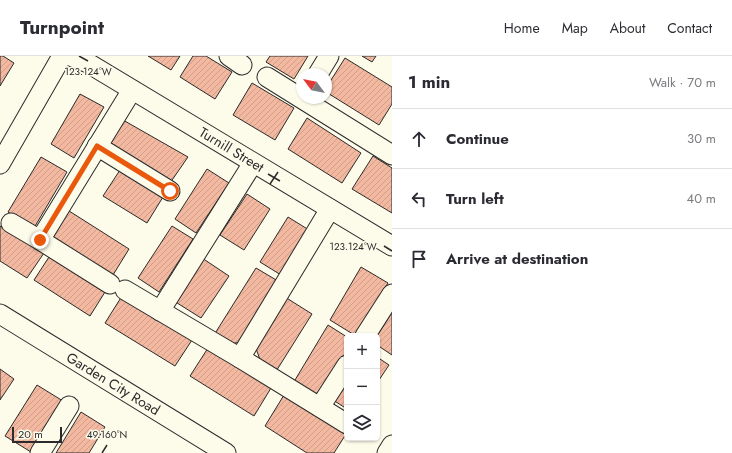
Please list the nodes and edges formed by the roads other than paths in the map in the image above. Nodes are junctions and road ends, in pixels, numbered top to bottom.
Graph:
1 (62, 56) edge
2 (70, 56) edge
3 (329, 56) edge
4 (322, 68) edge
5 (267, 77) dead end
6 (132, 90) junction
7 (296, 95) edge
8 (311, 104) edge
9 (97, 146) junction
10 (392, 155) edge
11 (252, 163) junction
12 (0, 164) edge
13 (170, 191) dead end
14 (330, 209) junction
15 (11, 223) dead end
16 (40, 240) junction
17 (392, 246) edge
18 (392, 294) edge
19 (160, 311) junction
20 (0, 314) edge
21 (367, 333) edge
22 (240, 358) junction
23 (344, 369) edge
24 (69, 406) dead end
25 (320, 407) junction
26 (344, 422) edge
27 (392, 445) edge
28 (40, 453) edge
29 (226, 453) edge
30 (387, 453) edge

1 - 12 street
2 - 6 street, Turnill Street
3 - 4 street
5 - 7 street
6 - 9 street
6 - 11 street, Turnill Street
8 - 10 street
9 - 13 street
9 - 16 street
11 - 14 street, Turnill Street
11 - 19 street
14 - 17 street, Turnill Street
14 - 22 street
15 - 16 street
16 - 19 street
18 - 21 street
19 - 22 street
20 - 29 street, Garden City Road
22 - 25 street
23 - 25 street
24 - 28 street
25 - 26 street
27 - 30 street

